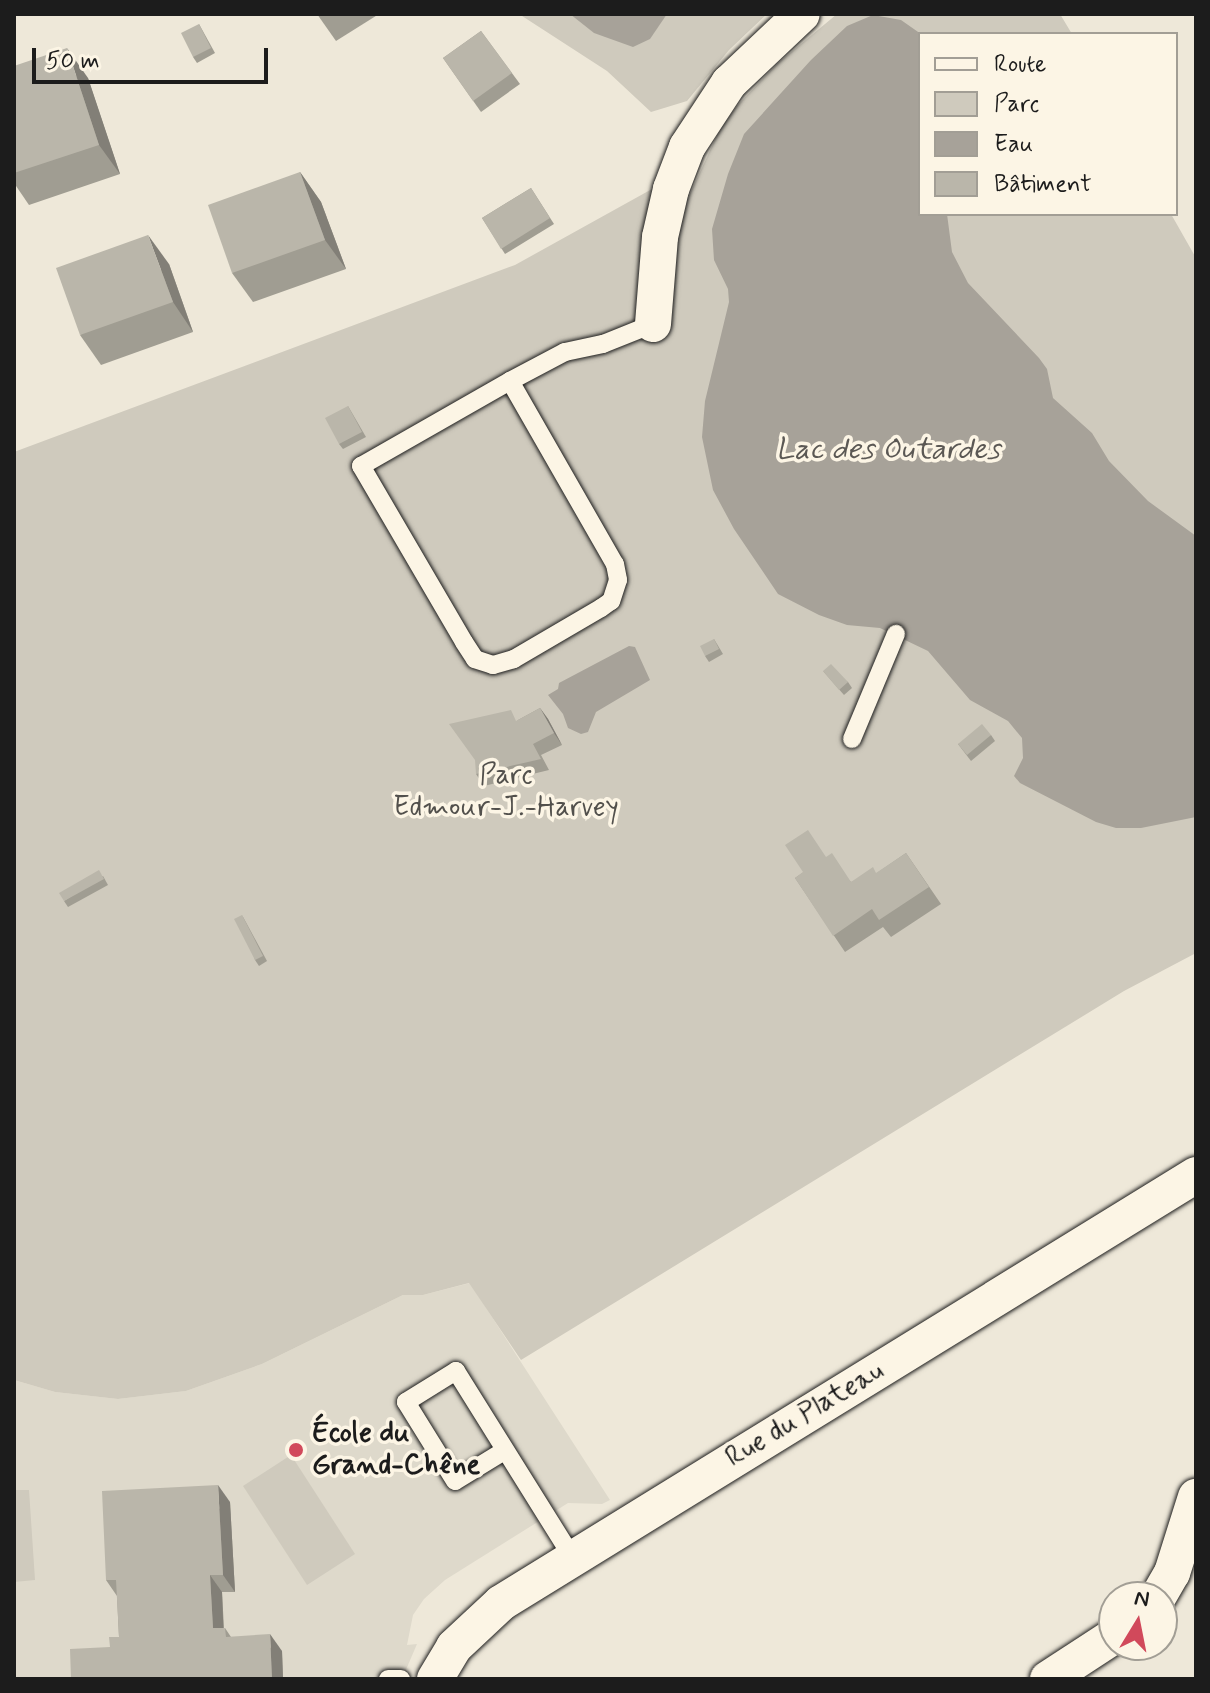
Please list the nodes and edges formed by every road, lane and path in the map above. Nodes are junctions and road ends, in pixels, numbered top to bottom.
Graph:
1 (802, 14) edge
2 (653, 324) joint
3 (510, 381) junction
4 (896, 634) dead end
5 (852, 739) dead end
6 (1194, 1181) edge
7 (504, 1451) junction
8 (1196, 1497) edge
9 (573, 1558) junction
10 (1167, 1581) edge
11 (1098, 1646) edge
12 (388, 1679) edge
13 (401, 1679) edge
14 (435, 1679) edge
15 (1048, 1679) edge

1 - 2 street
2 - 3 lane
3 - 3 lane
4 - 5 lane
6 - 9 street, Rue du Plateau
7 - 7 lane
7 - 9 lane
8 - 10 street
9 - 14 street, Rue du Plateau
11 - 15 street
12 - 13 lane

